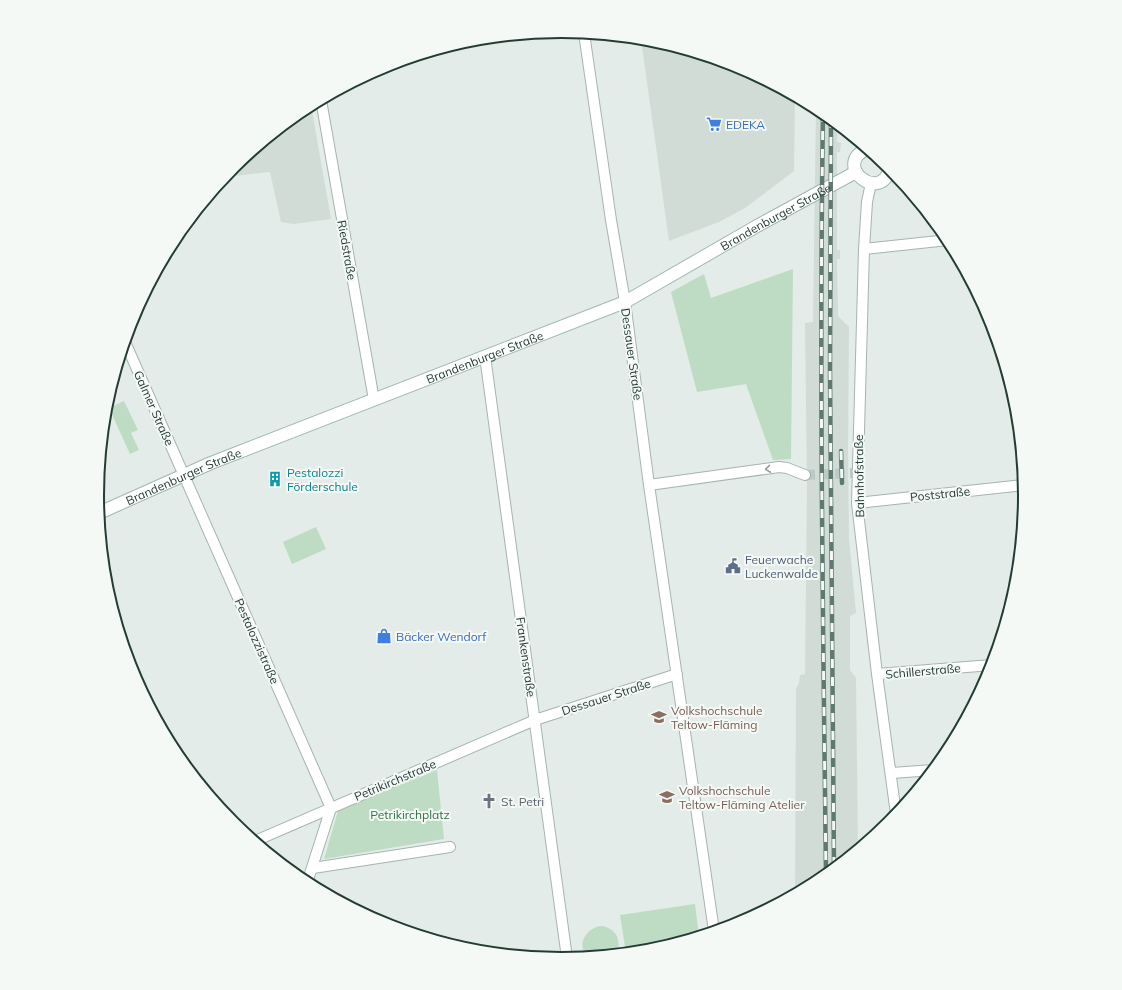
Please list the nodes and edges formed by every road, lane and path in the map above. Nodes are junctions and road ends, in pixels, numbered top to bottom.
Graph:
1 (585, 39) edge
2 (322, 106) edge
3 (863, 152) edge
4 (856, 172) junction
5 (887, 175) edge
6 (871, 183) junction
7 (941, 241) edge
8 (864, 249) junction
9 (625, 302) junction
10 (128, 348) edge
11 (485, 356) junction
12 (374, 400) junction
13 (184, 474) junction
14 (805, 475) tunnel mouth
15 (649, 485) junction
16 (1018, 486) edge
17 (857, 503) junction
18 (105, 510) edge
19 (985, 666) edge
20 (677, 674) junction
21 (877, 674) junction
22 (535, 720) junction
23 (926, 771) edge
24 (892, 773) junction
25 (895, 806) edge
26 (330, 808) junction
27 (260, 839) edge
28 (450, 847) dead end
29 (313, 868) junction
30 (310, 877) edge
31 (713, 926) edge
32 (566, 952) edge

1 - 9 street, Dessauer Straße
2 - 12 street, Riedstraße
3 - 4 street
4 - 6 street
4 - 9 street, Brandenburger Straße
5 - 6 street
6 - 8 street, Bahnhofstraße
7 - 8 street
8 - 17 street, Bahnhofstraße
9 - 11 street, Brandenburger Straße
9 - 15 street, Dessauer Straße
10 - 13 street, Galmer Straße
11 - 12 street, Brandenburger Straße
11 - 22 street, Frankenstraße
12 - 13 street, Brandenburger Straße
13 - 18 street, Brandenburger Straße
13 - 26 street, Pestalozzistraße
14 -> 15 street
15 - 20 street, Dessauer Straße
16 - 17 street, Poststraße
17 - 21 street, Bahnhofstraße
19 - 21 street, Schillerstraße
20 - 22 street, Dessauer Straße
20 - 31 street, Dessauer Straße
21 - 24 street, Bahnhofstraße
22 - 26 street, Petrikirchstraße
22 - 32 street, Frankenstraße
23 - 24 street
24 - 25 street, Bahnhofstraße
26 - 27 street, Petrikirchstraße
26 - 29 street
28 - 29 street
29 - 30 street

